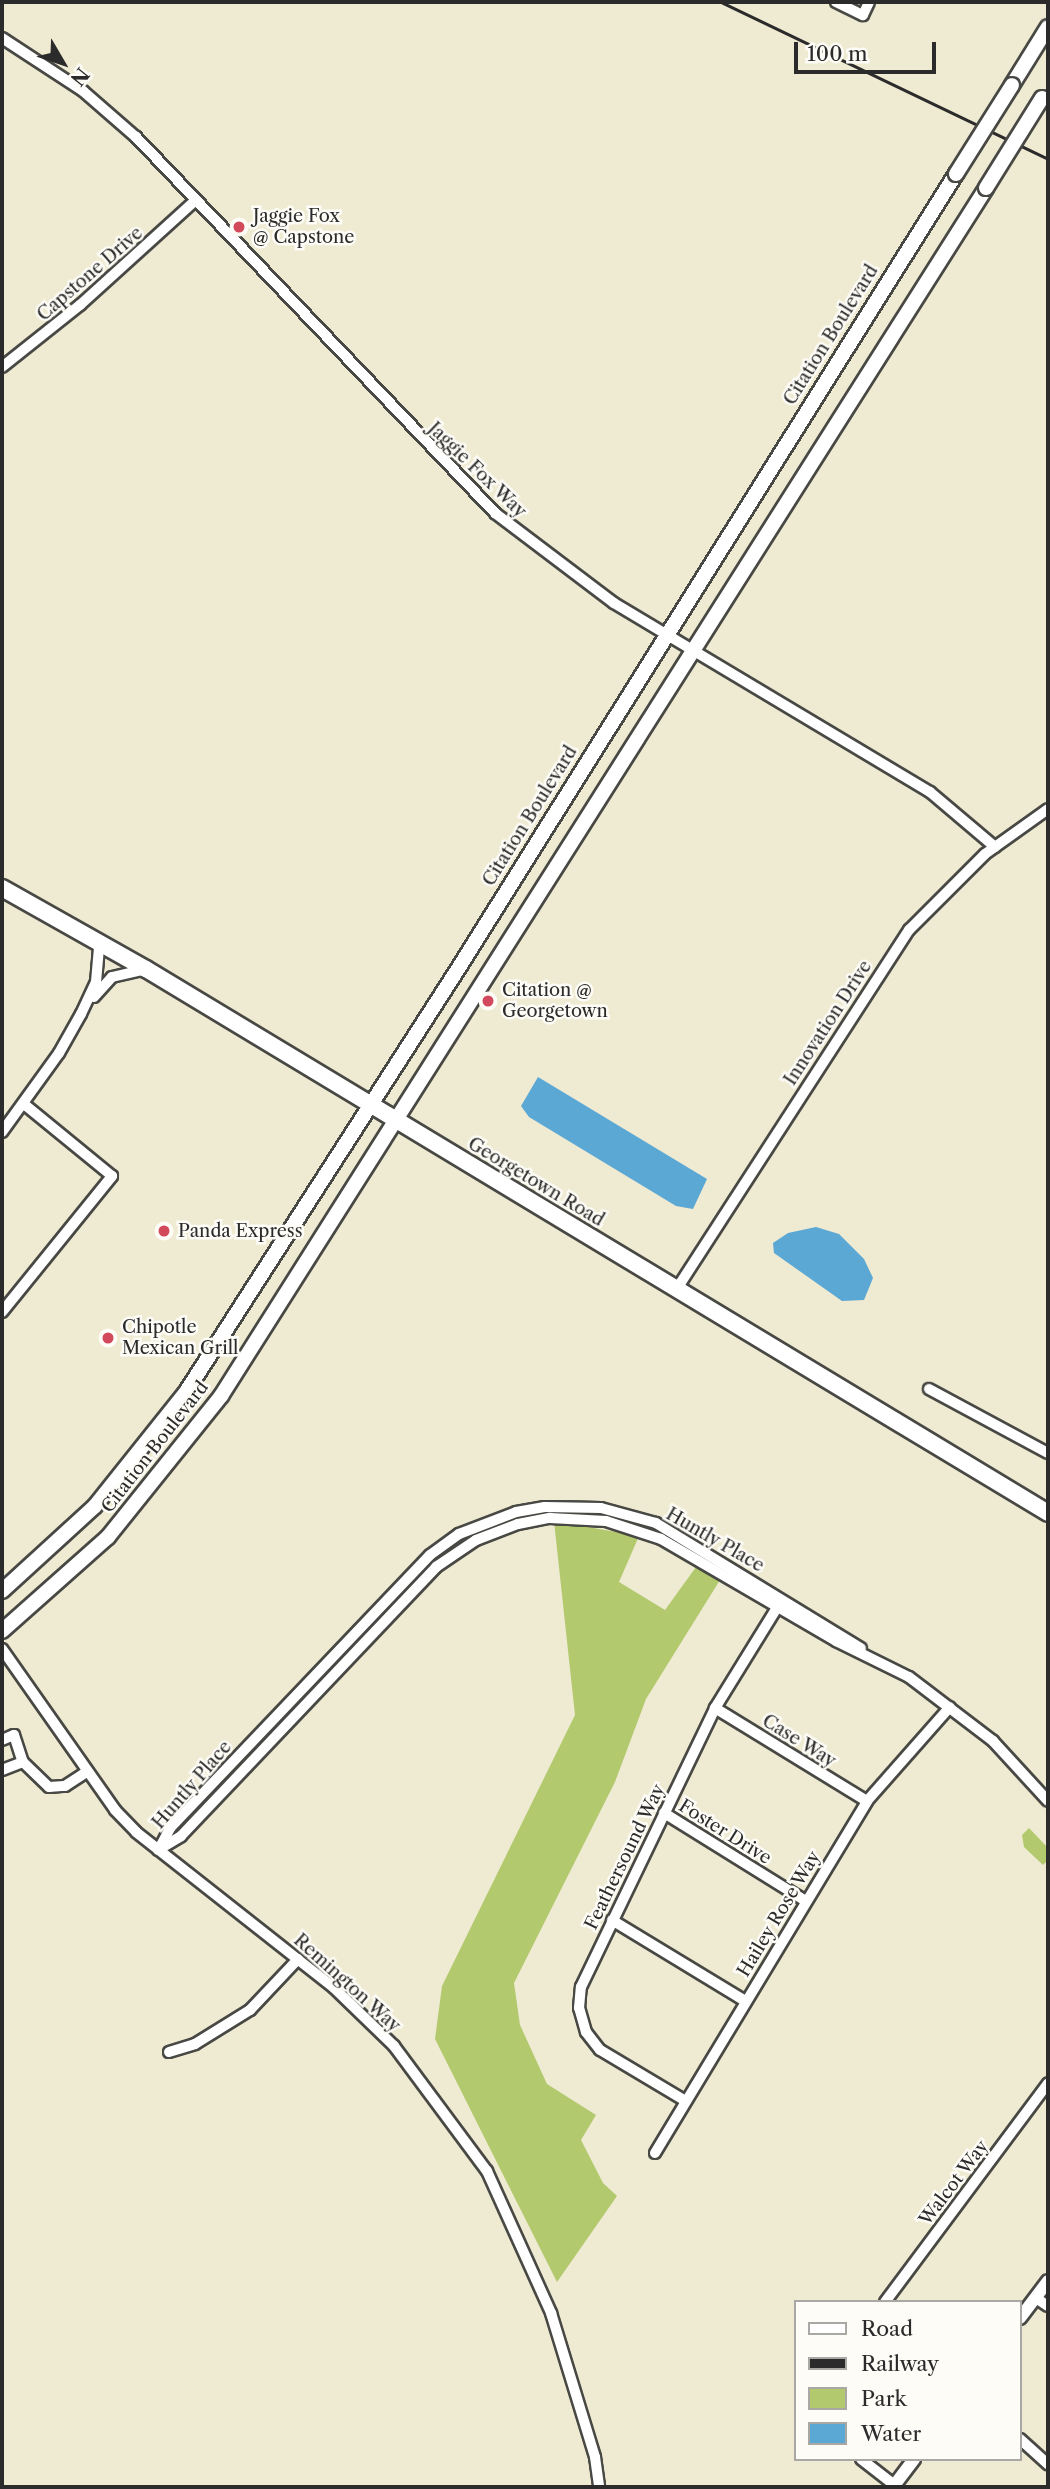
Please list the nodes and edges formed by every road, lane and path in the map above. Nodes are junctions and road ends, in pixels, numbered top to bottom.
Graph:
1 (836, 2) edge
2 (869, 2) edge
3 (1048, 27) edge
4 (2, 38) edge
5 (1045, 93) edge
6 (196, 200) junction
7 (2, 367) edge
8 (665, 636) junction
9 (693, 651) junction
10 (1048, 808) edge
11 (995, 847) junction
12 (2, 888) edge
13 (99, 944) junction
14 (146, 970) junction
15 (81, 1014) junction
16 (24, 1104) junction
17 (371, 1104) junction
18 (395, 1119) junction
19 (2, 1132) edge
20 (676, 1290) junction
21 (2, 1312) edge
22 (929, 1389) dead end
23 (1048, 1452) edge
24 (1048, 1513) edge
25 (2, 1591) edge
26 (781, 1603) junction
27 (2, 1631) edge
28 (2, 1649) edge
29 (950, 1707) junction
30 (715, 1708) junction
31 (2, 1740) edge
32 (23, 1762) junction
33 (2, 1770) edge
34 (88, 1771) junction
35 (867, 1801) junction
36 (1048, 1801) edge
37 (664, 1813) junction
38 (158, 1850) junction
39 (806, 1900) junction
40 (612, 1920) junction
41 (298, 1959) junction
42 (745, 2001) junction
43 (169, 2052) dead end
44 (1048, 2083) edge
45 (684, 2100) junction
46 (655, 2153) dead end
47 (1048, 2281) edge
48 (1035, 2298) junction
49 (886, 2300) edge
50 (1048, 2306) edge
51 (1022, 2315) edge
52 (1022, 2441) edge
53 (863, 2461) edge
54 (913, 2461) edge
55 (1048, 2464) edge
56 (599, 2487) edge
57 (895, 2487) edge

1 - 2 street
3 - 8 main road, Citation Boulevard, bridge
4 - 6 street, Jaggie Fox Way
5 - 9 main road, Citation Boulevard, bridge
6 - 7 street, Capstone Drive
6 - 8 street, Jaggie Fox Way
8 - 9 street, Jaggie Fox Way
8 - 17 main road, Citation Boulevard
9 - 11 street, Jaggie Fox Way
9 - 18 main road, Citation Boulevard
10 - 11 street, Innovation Drive
11 - 20 street, Innovation Drive
12 - 13 main road, Georgetown Road
13 - 14 main road, Georgetown Road
13 - 15 street
14 - 15 street
14 - 17 main road, Georgetown Road
15 - 16 street
16 - 19 street
16 - 21 street
17 - 18 main road, Georgetown Road
17 - 25 main road, Citation Boulevard
18 - 20 main road, Georgetown Road
18 - 27 main road, Citation Boulevard
20 - 24 main road, Georgetown Road
22 - 23 street
26 - 29 street, Huntly Place
26 - 30 street, Feathersound Way
26 - 38 street, Huntly Place
28 - 34 street, Remington Way
29 - 35 street, Hailey Rose Way
29 - 36 street, Huntly Place
30 - 35 street, Case Way
30 - 37 street, Feathersound Way
31 - 32 street
32 - 33 street
32 - 34 street
34 - 38 street, Remington Way
35 - 39 street, Hailey Rose Way
37 - 39 street, Foster Drive
37 - 40 street, Feathersound Way
38 - 41 street, Remington Way
39 - 42 street, Hailey Rose Way
40 - 42 street
40 - 45 street, Feathersound Way
41 - 43 street
41 - 56 street, Remington Way
42 - 45 street, Hailey Rose Way
44 - 49 street, Walcot Way
45 - 46 street, Hailey Rose Way
47 - 48 street
48 - 50 street
48 - 51 street
52 - 55 street
53 - 57 street
54 - 57 street

